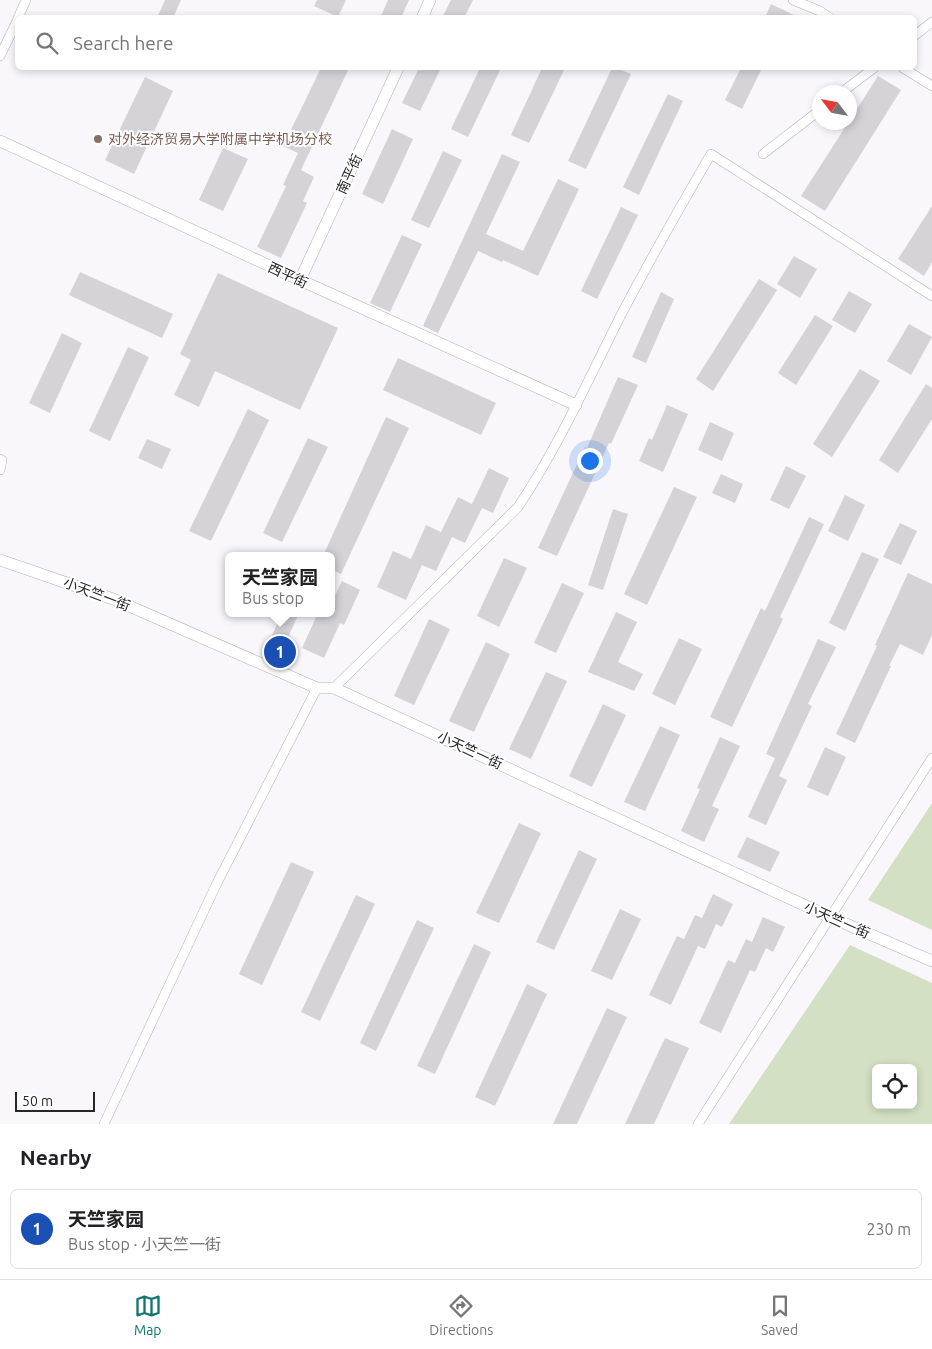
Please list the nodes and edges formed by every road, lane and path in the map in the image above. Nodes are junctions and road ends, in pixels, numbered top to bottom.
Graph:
1 (26, 0) edge
2 (430, 0) edge
3 (793, 0) edge
4 (19, 15) edge
5 (423, 15) edge
6 (826, 15) edge
7 (932, 22) edge
8 (15, 24) edge
9 (917, 34) edge
10 (0, 56) edge
11 (397, 70) edge
12 (871, 70) edge
13 (906, 70) edge
14 (851, 85) edge
15 (932, 86) edge
16 (812, 116) edge
17 (0, 141) edge
18 (763, 154) dead end
19 (300, 280) junction
20 (932, 296) edge
21 (576, 405) junction
22 (0, 459) edge
23 (0, 470) edge
24 (0, 560) edge
25 (317, 688) junction
26 (334, 688) junction
27 (932, 758) edge
28 (830, 917) junction
29 (932, 961) edge
30 (104, 1124) edge
31 (698, 1124) edge

1 - 4 street
2 - 5 street
3 - 6 street
7 - 9 street
8 - 10 street
11 - 19 street, 南平街
12 - 14 street
13 - 15 street
16 - 18 street
17 - 19 street, 西平街
19 - 21 street, 西平街
20 - 21 street
21 - 26 street
22 - 23 street
24 - 25 street, 小天竺一街
25 - 26 street, 小天竺一街
25 - 30 street
26 - 28 street, 小天竺一街
27 - 28 street
28 - 29 street, 小天竺一街
28 - 31 street

